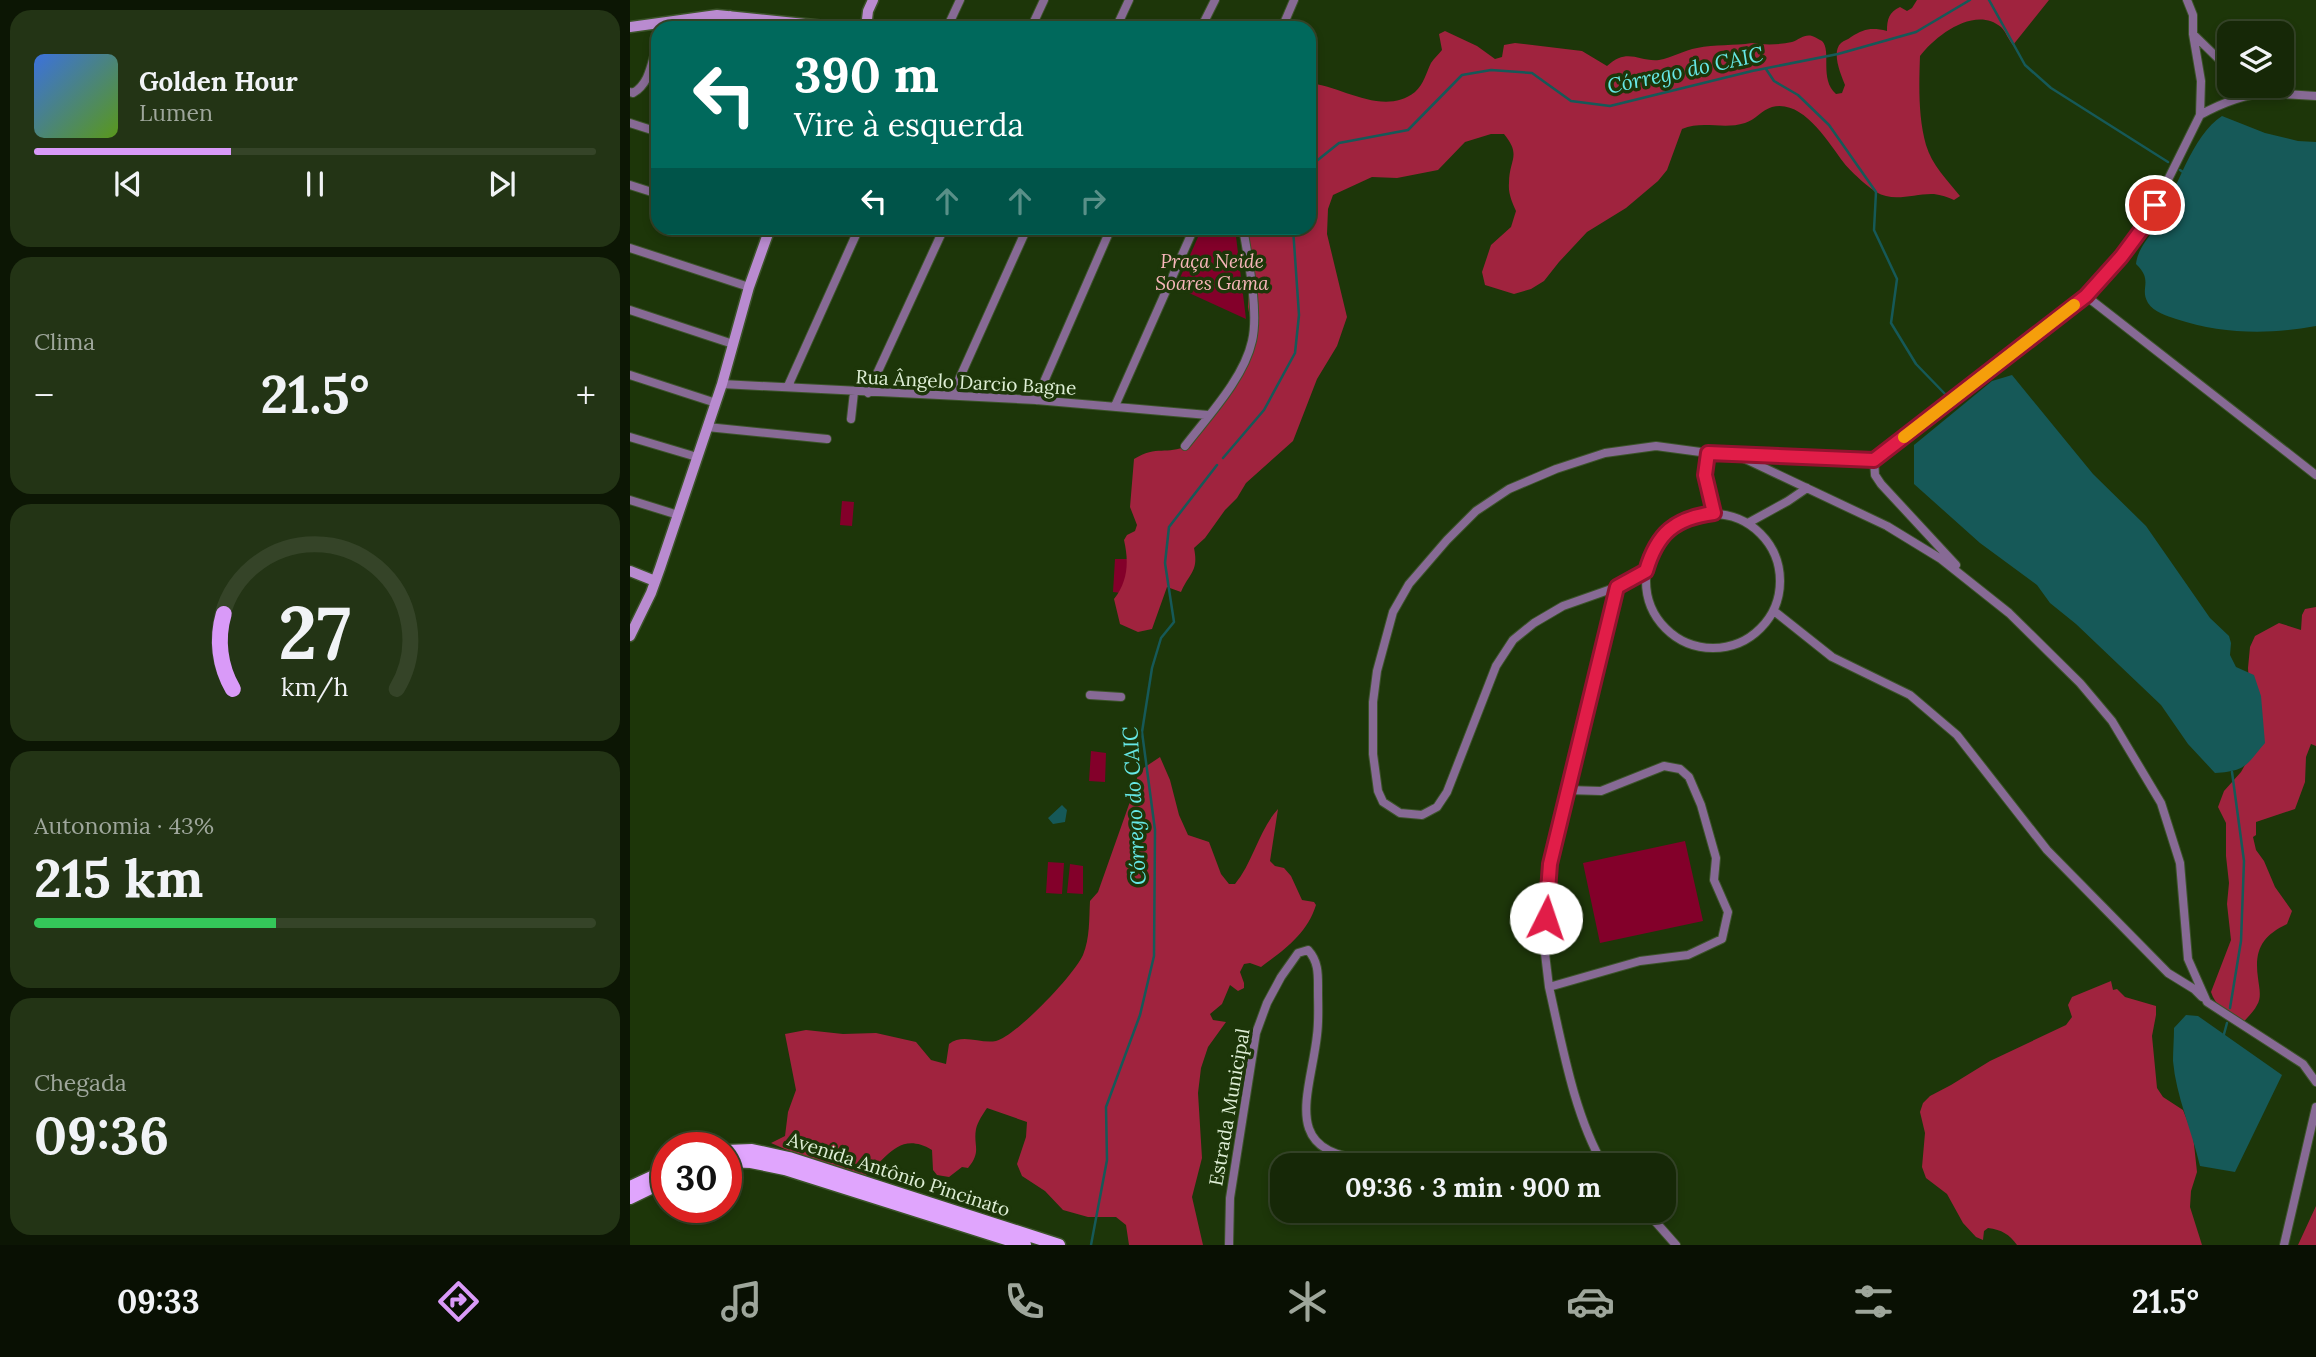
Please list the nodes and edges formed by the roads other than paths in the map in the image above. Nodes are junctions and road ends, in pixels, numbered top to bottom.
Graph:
1 (960, 0) edge
2 (1044, 0) edge
3 (1129, 0) edge
4 (1215, 0) edge
5 (1294, 0) edge
6 (2187, 0) edge
7 (730, 16) junction
8 (695, 17) junction
9 (669, 21) edge
10 (705, 21) edge
11 (727, 21) edge
12 (762, 21) edge
13 (950, 21) edge
14 (1034, 21) edge
15 (1119, 21) edge
16 (1204, 21) edge
17 (1285, 21) edge
18 (651, 24) edge
19 (630, 27) edge
20 (2193, 34) junction
21 (2217, 58) edge
22 (651, 64) edge
23 (630, 92) edge
24 (2294, 95) edge
25 (2316, 96) edge
26 (2239, 98) edge
27 (2200, 115) junction
28 (630, 123) edge
29 (651, 130) edge
30 (630, 185) edge
31 (651, 192) edge
32 (763, 235) edge
33 (856, 235) edge
34 (941, 235) edge
35 (1024, 235) edge
36 (1108, 235) edge
37 (1191, 235) edge
38 (1244, 235) edge
39 (630, 248) edge
40 (749, 287) junction
41 (2086, 296) junction
42 (630, 310) edge
43 (733, 344) junction
44 (630, 375) edge
45 (722, 384) junction
46 (788, 386) junction
47 (853, 392) junction
48 (868, 393) junction
49 (952, 395) junction
50 (1036, 400) junction
51 (716, 403) junction
52 (1115, 406) junction
53 (1209, 415) junction
54 (851, 419) dead end
55 (707, 427) junction
56 (630, 437) edge
57 (827, 439) dead end
58 (1185, 446) dead end
59 (1708, 453) junction
60 (1737, 454) junction
61 (697, 457) junction
62 (1874, 460) junction
63 (2316, 462) edge
64 (2305, 467) junction
65 (2316, 475) edge
66 (1807, 488) junction
67 (630, 500) edge
68 (1714, 513) junction
69 (678, 515) junction
70 (1748, 523) junction
71 (630, 571) edge
72 (1646, 571) junction
73 (655, 581) junction
74 (1974, 584) junction
75 (1617, 587) junction
76 (1774, 611) junction
77 (630, 636) edge
78 (1088, 695) dead end
79 (1121, 696) dead end
80 (1567, 790) junction
81 (2193, 973) junction
82 (2182, 981) junction
83 (1549, 987) junction
84 (2207, 1002) junction
85 (2303, 1063) junction
86 (2316, 1066) edge
87 (2316, 1082) edge
88 (2316, 1107) edge
89 (742, 1150) edge
90 (1334, 1153) edge
91 (1597, 1153) edge
92 (742, 1162) edge
93 (651, 1177) edge
94 (630, 1187) edge
95 (651, 1188) edge
96 (630, 1198) edge
97 (1657, 1223) edge
98 (1025, 1245) edge
99 (1059, 1245) edge
100 (1229, 1245) edge
101 (1676, 1245) edge
102 (2284, 1245) edge

1 - 13 street
2 - 14 street
3 - 15 street
4 - 16 street
5 - 17 street
6 - 20 street
7 - 8 main road
7 - 11 main road
7 - 12 main road
8 - 9 main road
8 - 10 main road
18 - 19 main road
20 - 21 street
20 - 27 street
22 - 23 street
24 - 25 street
26 - 27 street
27 - 41 street
28 - 29 street
30 - 31 street
32 - 40 main road
33 - 46 street
34 - 48 street
35 - 49 street
36 - 50 street
37 - 52 street
38 - 53 street
39 - 40 street
40 - 43 main road
41 - 62 street
41 - 64 street
42 - 43 street
43 - 45 main road
44 - 51 street
45 - 46 street, Rua Ângelo Darcio Bagne
45 - 51 main road
46 - 47 street, Rua Ângelo Darcio Bagne
47 - 48 street, Rua Ângelo Darcio Bagne
47 - 54 street
48 - 49 street, Rua Ângelo Darcio Bagne
49 - 50 street, Rua Ângelo Darcio Bagne
50 - 52 street, Rua Ângelo Darcio Bagne
51 - 55 main road
52 - 53 street, Rua Ângelo Darcio Bagne
53 - 58 street
55 - 57 street
55 - 61 main road
56 - 61 street
59 - 60 street
59 - 68 street
59 - 75 street
60 - 62 street
60 - 66 street
61 - 69 main road
62 - 74 street
63 - 64 street
64 - 65 street
66 - 70 street
66 - 74 street
67 - 69 street
68 - 70 street
68 - 72 street
69 - 73 main road
70 - 76 street
71 - 73 main road
72 - 75 street
72 - 76 street
73 - 77 main road
74 - 81 street
75 - 80 street
76 - 82 street
78 - 79 street
80 - 83 street
80 - 83 street
81 - 82 street
81 - 84 street
82 - 84 street
83 - 91 street
84 - 85 street
85 - 86 street
85 - 87 street
88 - 102 street
89 - 99 main road, Avenida Antônio Pincinato
90 - 100 street, Estrada Municipal
92 - 98 main road, Avenida Antônio Pincinato
93 - 94 main road
95 - 96 main road
97 - 101 street

